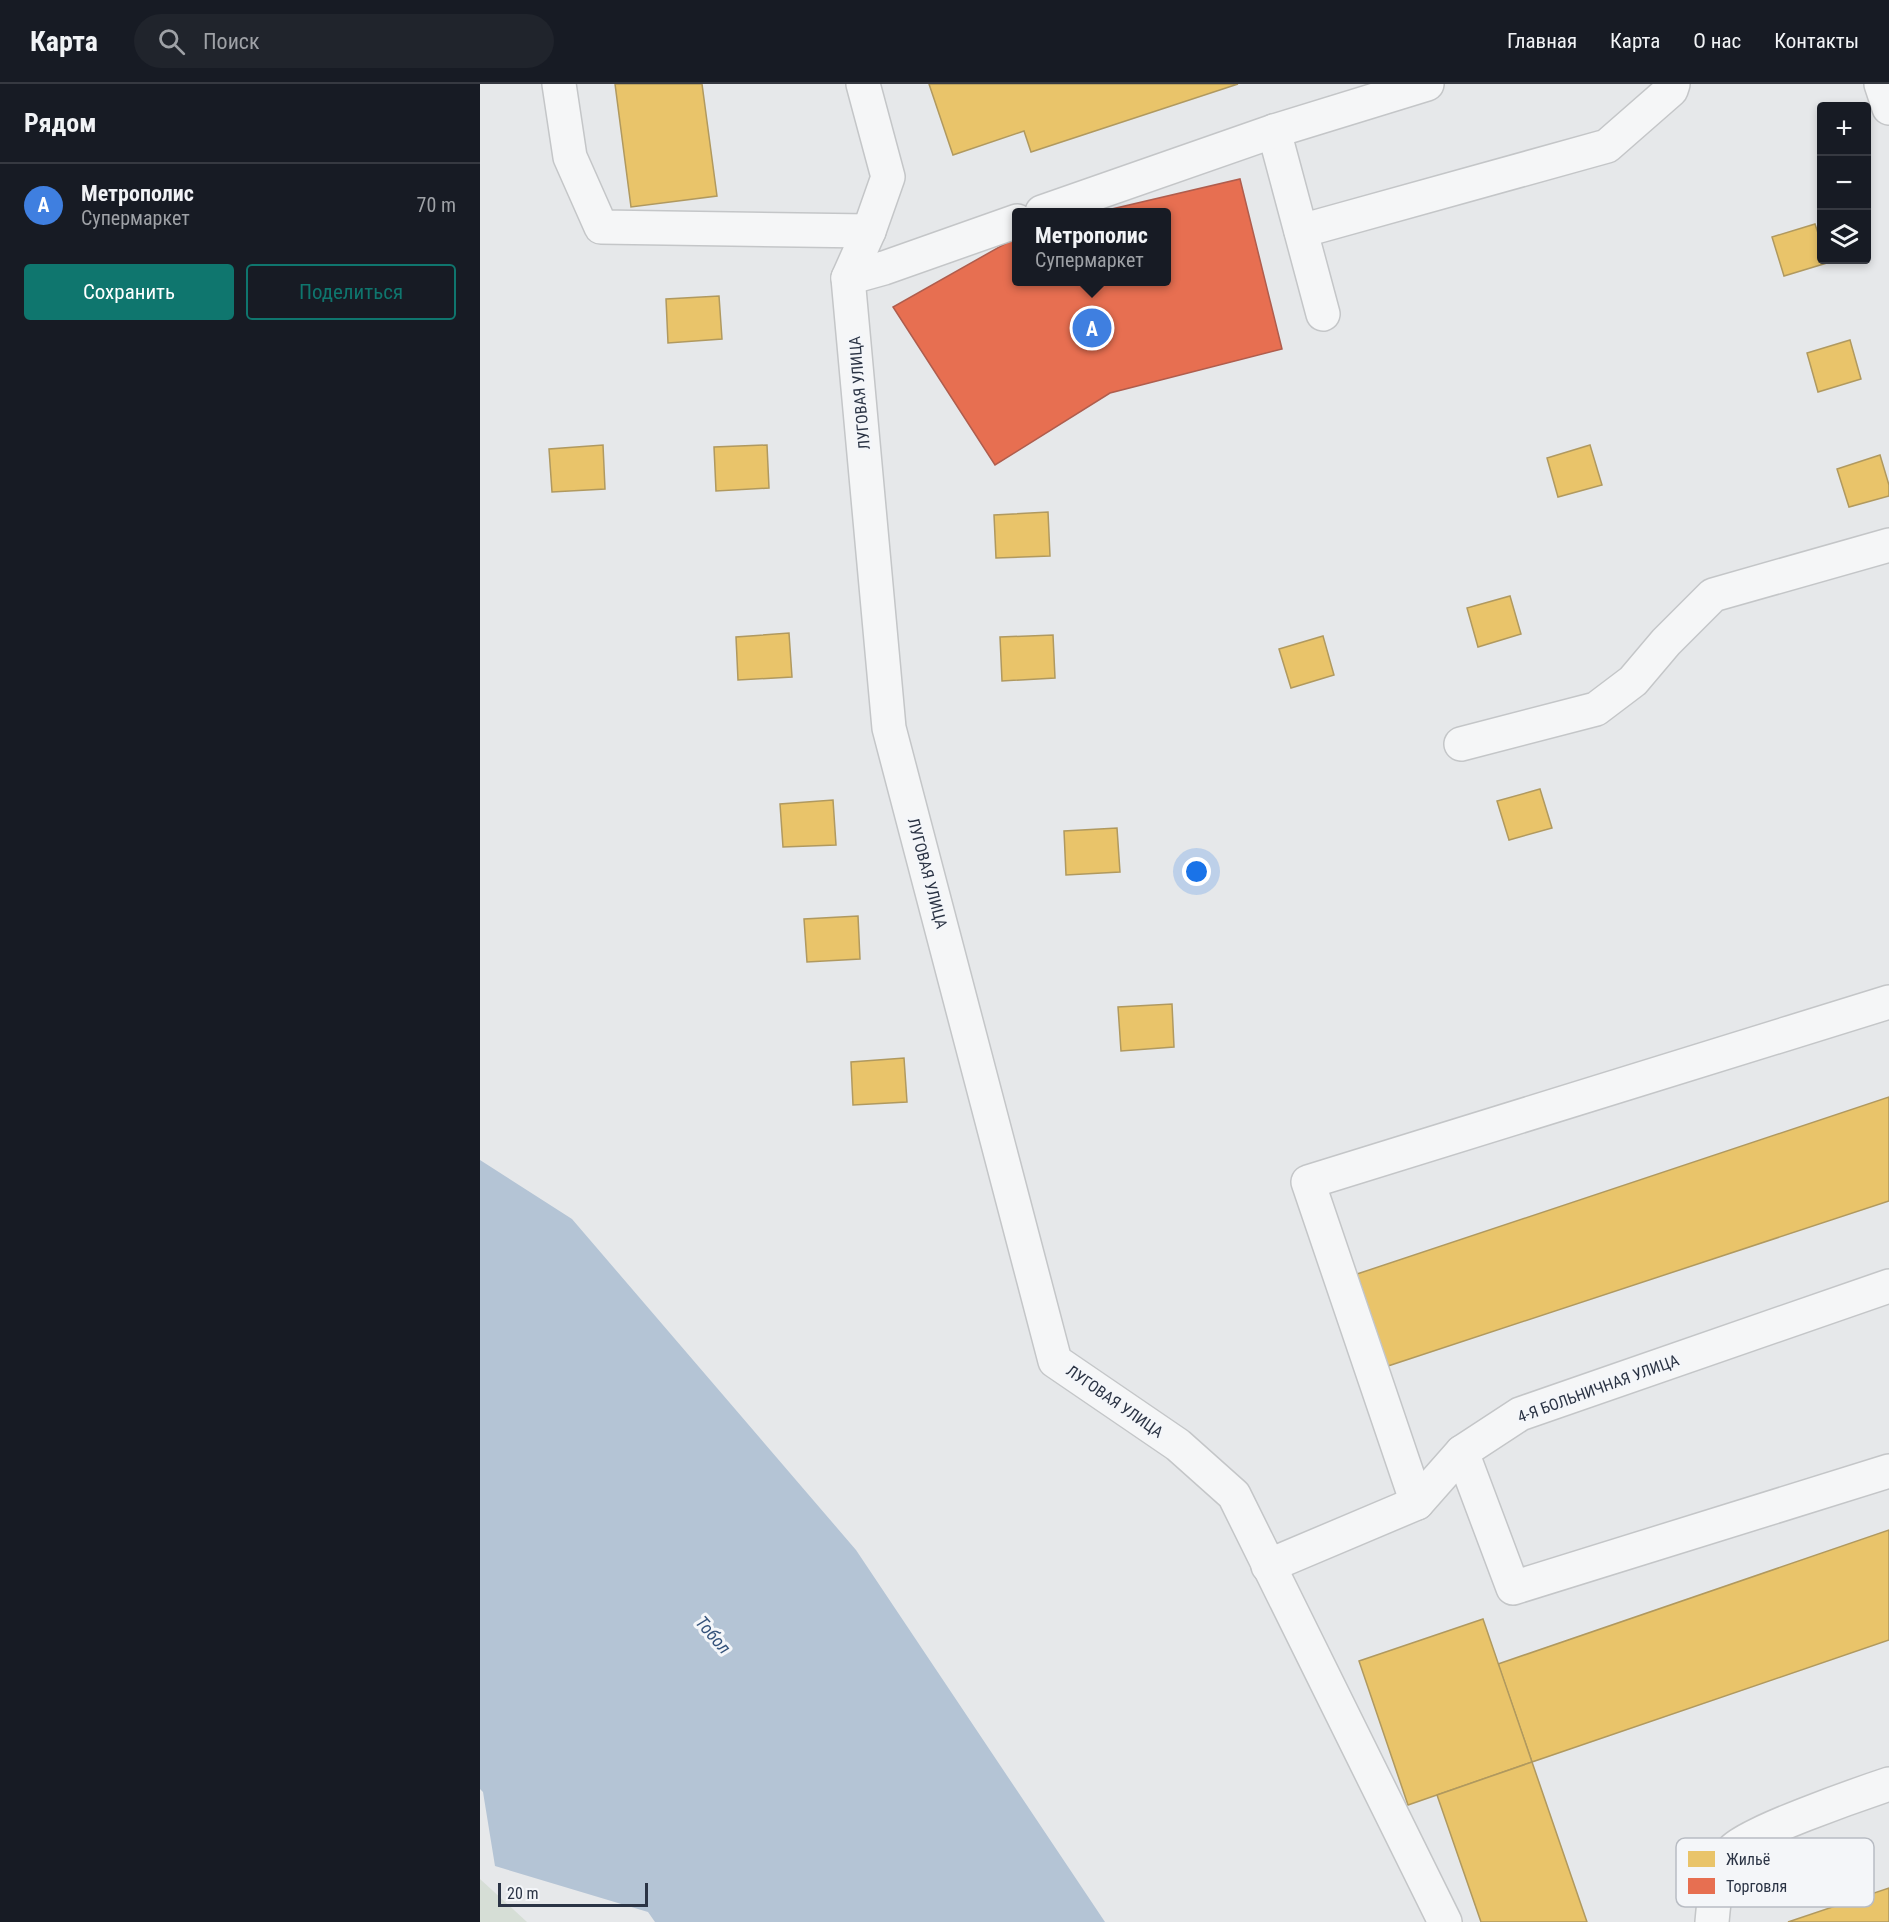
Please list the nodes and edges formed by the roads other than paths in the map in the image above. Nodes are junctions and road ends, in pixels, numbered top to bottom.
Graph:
1 (559, 84) edge
2 (863, 84) edge
3 (1426, 84) edge
4 (1673, 84) edge
5 (1881, 84) edge
6 (1889, 108) edge
7 (1274, 131) junction
8 (1055, 208) edge
9 (1012, 223) edge
10 (869, 231) junction
11 (1301, 231) junction
12 (848, 278) junction
13 (1323, 314) dead end
14 (1889, 544) edge
15 (1461, 744) dead end
16 (1889, 1002) edge
17 (1889, 1286) edge
18 (1462, 1452) junction
19 (1889, 1471) edge
20 (1417, 1503) junction
21 (1268, 1566) junction
22 (1889, 1784) edge
23 (1751, 1838) edge
24 (1714, 1907) edge
25 (1445, 1922) edge
26 (1712, 1922) edge

1 - 10 street
2 - 10 street, ЛУГОВАЯ УЛИЦА
3 - 7 street
4 - 11 street
5 - 6 street
7 - 8 street
7 - 11 street
9 - 12 street
10 - 12 street, ЛУГОВАЯ УЛИЦА
11 - 13 street
12 - 21 street, ЛУГОВАЯ УЛИЦА
14 - 15 street
16 - 20 street
17 - 18 street, 4-Я БОЛЬНИЧНАЯ УЛИЦА
18 - 19 street
18 - 20 street, 4-Я БОЛЬНИЧНАЯ УЛИЦА
20 - 21 street, 4-Я БОЛЬНИЧНАЯ УЛИЦА
21 - 25 street, ЛУГОВАЯ УЛИЦА
22 - 23 street
24 - 26 street

